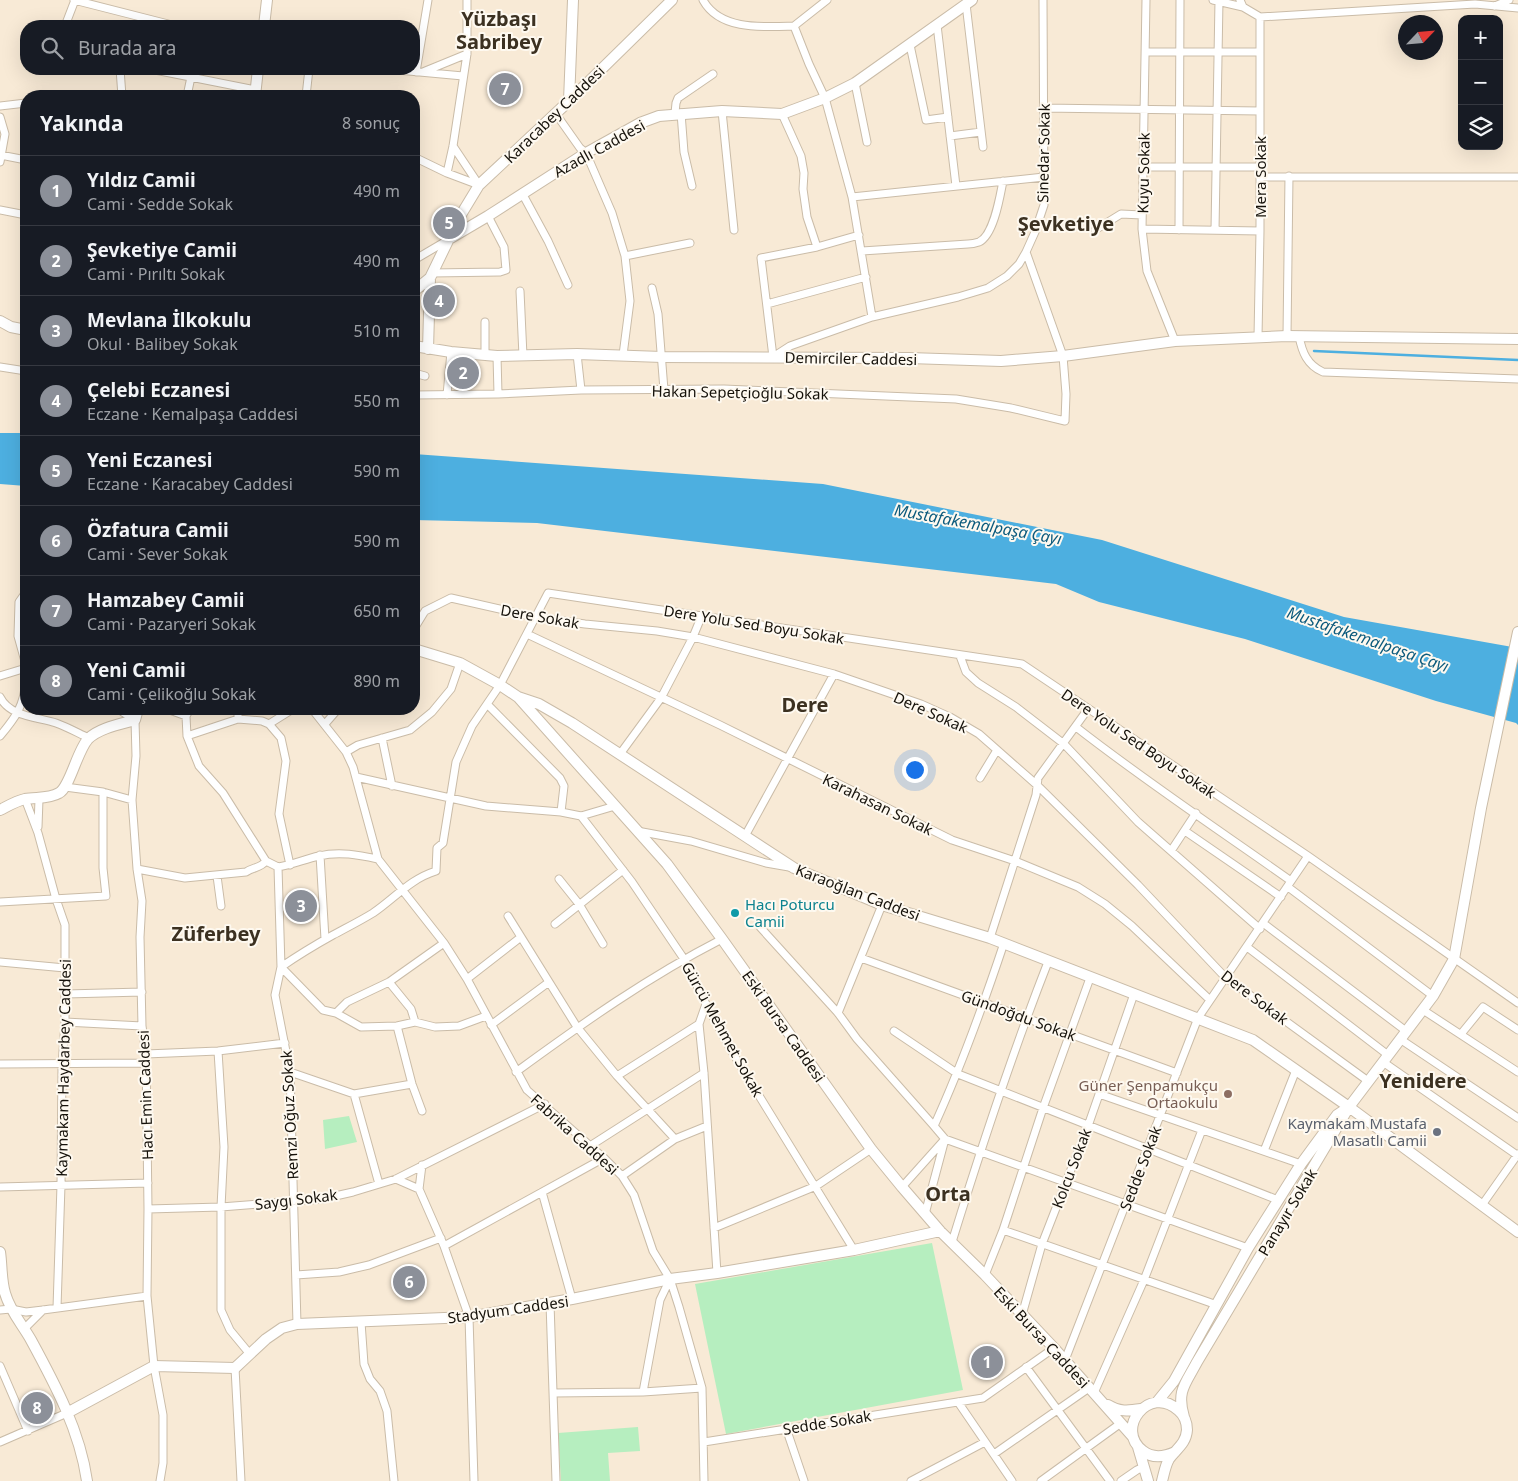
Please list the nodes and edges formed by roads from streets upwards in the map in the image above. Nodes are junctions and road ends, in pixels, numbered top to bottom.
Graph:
1 (74, 0) edge
2 (267, 0) edge
3 (428, 0) edge
4 (467, 0) edge
5 (573, 0) edge
6 (672, 0) edge
7 (702, 0) edge
8 (827, 0) edge
9 (1043, 0) edge
10 (1146, 0) edge
11 (1180, 0) edge
12 (1217, 0) edge
13 (1509, 0) edge
14 (969, 2) edge
15 (1241, 4) edge
16 (1495, 6) junction
17 (1518, 8) edge
18 (1260, 17) junction
19 (67, 20) edge
20 (152, 20) edge
21 (265, 20) edge
22 (937, 25) junction
23 (794, 26) junction
24 (910, 45) junction
25 (1145, 52) junction
26 (1180, 52) junction
27 (1218, 52) junction
28 (1260, 52) junction
29 (467, 54) junction
30 (420, 64) edge
31 (420, 72) edge
32 (420, 72) edge
33 (713, 74) dead end
34 (120, 75) edge
35 (181, 75) edge
36 (258, 75) edge
37 (308, 75) edge
38 (463, 76) junction
39 (191, 77) junction
40 (855, 83) junction
41 (122, 90) edge
42 (188, 90) edge
43 (244, 90) edge
44 (256, 90) edge
45 (307, 90) edge
46 (825, 98) junction
47 (570, 101) junction
48 (20, 104) edge
49 (0, 106) edge
50 (1043, 108) junction
51 (1144, 110) junction
52 (1180, 110) junction
53 (1217, 110) junction
54 (722, 111) junction
55 (1260, 111) junction
56 (678, 113) junction
57 (556, 114) junction
58 (782, 114) junction
59 (0, 117) edge
60 (948, 117) junction
61 (981, 132) junction
62 (950, 136) junction
63 (867, 142) dead end
64 (453, 146) junction
65 (983, 147) dead end
66 (586, 153) junction
67 (1, 157) edge
68 (20, 159) edge
69 (420, 160) edge
70 (1143, 167) junction
71 (1179, 167) junction
72 (1216, 167) junction
73 (1260, 167) junction
74 (446, 173) junction
75 (1260, 176) junction
76 (1289, 176) junction
77 (1518, 176) edge
78 (1044, 177) junction
79 (1003, 181) junction
80 (479, 185) junction
81 (692, 186) dead end
82 (956, 186) junction
83 (522, 193) junction
84 (852, 197) junction
85 (0, 210) edge
86 (1142, 214) junction
87 (20, 215) edge
88 (488, 216) junction
89 (1142, 229) junction
90 (734, 230) dead end
91 (1095, 230) dead end
92 (1179, 230) junction
93 (1215, 230) junction
94 (1260, 231) junction
95 (859, 235) junction
96 (449, 239) junction
97 (690, 243) dead end
98 (817, 247) junction
99 (862, 251) junction
100 (1026, 252) junction
101 (420, 256) edge
102 (625, 256) junction
103 (431, 276) junction
104 (866, 277) junction
105 (568, 285) dead end
106 (420, 286) edge
107 (652, 288) dead end
108 (520, 291) dead end
109 (767, 304) junction
110 (872, 317) junction
111 (0, 321) edge
112 (486, 322) dead end
113 (20, 328) edge
114 (1287, 336) junction
115 (1299, 336) junction
116 (1258, 337) junction
117 (1518, 339) edge
118 (1174, 341) junction
119 (420, 347) edge
120 (428, 349) junction
121 (451, 352) junction
122 (577, 354) junction
123 (485, 356) junction
124 (497, 356) junction
125 (523, 356) junction
126 (623, 356) junction
127 (1063, 356) junction
128 (662, 357) junction
129 (773, 357) junction
130 (0, 367) edge
131 (20, 370) edge
132 (420, 375) edge
133 (425, 376) dead end
134 (1518, 379) edge
135 (581, 390) junction
136 (664, 390) junction
137 (498, 394) junction
138 (420, 395) edge
139 (447, 395) junction
140 (20, 601) edge
141 (702, 615) junction
142 (535, 616) junction
143 (420, 620) edge
144 (1518, 632) edge
145 (527, 634) junction
146 (693, 637) junction
147 (20, 641) edge
148 (420, 651) edge
149 (960, 656) junction
150 (460, 663) junction
151 (20, 669) edge
152 (834, 674) junction
153 (0, 676) edge
154 (500, 685) junction
155 (0, 697) edge
156 (518, 697) junction
157 (661, 698) junction
158 (488, 705) junction
159 (20, 708) edge
160 (1088, 709) junction
161 (18, 713) junction
162 (26, 715) edge
163 (127, 715) edge
164 (136, 715) edge
165 (238, 715) edge
166 (283, 715) edge
167 (317, 715) edge
168 (332, 715) edge
169 (186, 716) edge
170 (238, 719) junction
171 (135, 720) junction
172 (269, 724) junction
173 (324, 724) junction
174 (1076, 727) junction
175 (0, 736) edge
176 (187, 736) junction
177 (89, 738) junction
178 (382, 738) junction
179 (1064, 744) junction
180 (997, 750) junction
181 (346, 752) junction
182 (620, 754) junction
183 (786, 759) junction
184 (356, 778) junction
185 (980, 778) dead end
186 (1037, 785) junction
187 (392, 786) junction
188 (66, 787) junction
189 (103, 792) junction
190 (25, 799) junction
191 (39, 799) junction
192 (449, 799) junction
193 (132, 800) junction
194 (615, 806) junction
195 (0, 810) edge
196 (561, 812) junction
197 (1196, 813) junction
198 (581, 816) junction
199 (637, 831) junction
200 (1185, 831) junction
201 (38, 833) junction
202 (745, 836) junction
203 (1171, 850) junction
204 (320, 855) junction
205 (1308, 856) junction
206 (378, 858) junction
207 (266, 861) junction
208 (1015, 861) junction
209 (290, 865) junction
210 (278, 867) junction
211 (794, 868) junction
212 (137, 869) junction
213 (623, 870) junction
214 (217, 876) junction
215 (559, 878) dead end
216 (1289, 884) junction
217 (403, 890) junction
218 (1281, 897) junction
219 (56, 899) junction
220 (0, 902) edge
221 (579, 904) junction
222 (882, 904) junction
223 (221, 906) dead end
224 (508, 916) dead end
225 (555, 924) dead end
226 (1261, 926) junction
227 (760, 927) dead end
228 (521, 937) junction
229 (990, 938) junction
230 (325, 939) junction
231 (722, 939) junction
232 (444, 943) junction
233 (603, 944) dead end
234 (1004, 944) junction
235 (1247, 947) junction
236 (861, 958) junction
237 (684, 959) junction
238 (1454, 959) junction
239 (0, 962) edge
240 (1048, 962) junction
241 (280, 967) junction
242 (65, 968) junction
243 (1226, 977) junction
244 (1090, 978) junction
245 (466, 979) junction
246 (389, 982) junction
247 (549, 982) junction
248 (142, 992) junction
249 (66, 994) junction
250 (1134, 994) junction
251 (1433, 996) junction
252 (1210, 1000) junction
253 (984, 1002) junction
254 (1518, 1003) edge
255 (706, 1004) junction
256 (1423, 1010) junction
257 (336, 1013) junction
258 (838, 1013) junction
259 (486, 1016) junction
260 (1026, 1018) junction
261 (1198, 1018) junction
262 (65, 1022) junction
263 (415, 1022) junction
264 (699, 1024) junction
265 (491, 1025) junction
266 (142, 1026) junction
267 (397, 1026) junction
268 (577, 1027) junction
269 (1518, 1030) edge
270 (894, 1031) dead end
271 (1461, 1034) junction
272 (1070, 1035) junction
273 (1403, 1035) junction
274 (285, 1043) junction
275 (1114, 1051) junction
276 (218, 1052) junction
277 (146, 1054) junction
278 (1386, 1058) junction
279 (0, 1064) edge
280 (146, 1064) junction
281 (62, 1065) junction
282 (1296, 1070) junction
283 (290, 1072) junction
284 (516, 1072) junction
285 (1518, 1072) edge
286 (704, 1073) junction
287 (958, 1074) junction
288 (1177, 1074) junction
289 (617, 1076) junction
290 (1368, 1081) junction
291 (412, 1084) junction
292 (1001, 1092) junction
293 (354, 1094) junction
294 (1099, 1094) junction
295 (545, 1104) junction
296 (1349, 1107) junction
297 (1043, 1108) junction
298 (648, 1109) junction
299 (422, 1111) dead end
300 (1161, 1115) junction
301 (1518, 1118) edge
302 (707, 1126) junction
303 (934, 1126) junction
304 (1088, 1126) junction
305 (1202, 1130) junction
306 (676, 1139) junction
307 (945, 1139) junction
308 (590, 1146) junction
309 (1147, 1148) junction
310 (871, 1149) junction
311 (1264, 1151) junction
312 (979, 1152) junction
313 (1517, 1154) edge
314 (604, 1158) junction
315 (1301, 1164) junction
316 (422, 1165) junction
317 (1189, 1165) junction
318 (1024, 1167) junction
319 (622, 1176) junction
320 (396, 1179) junction
321 (1065, 1181) junction
322 (148, 1183) junction
323 (379, 1184) junction
324 (61, 1185) junction
325 (816, 1186) junction
326 (0, 1187) edge
327 (902, 1187) junction
328 (419, 1190) junction
329 (542, 1192) junction
330 (1278, 1200) junction
331 (294, 1201) junction
332 (1126, 1203) junction
333 (1482, 1205) junction
334 (221, 1207) junction
335 (148, 1209) junction
336 (925, 1214) junction
337 (1168, 1219) junction
338 (714, 1228) junction
339 (1003, 1230) junction
340 (940, 1231) junction
341 (1518, 1232) edge
342 (441, 1238) junction
343 (952, 1242) junction
344 (1042, 1244) junction
345 (444, 1246) junction
346 (1248, 1248) junction
347 (854, 1250) junction
348 (0, 1252) edge
349 (1102, 1264) junction
350 (716, 1273) junction
351 (296, 1275) junction
352 (985, 1276) junction
353 (670, 1280) junction
354 (1144, 1280) junction
355 (147, 1296) junction
356 (572, 1299) junction
357 (550, 1303) junction
358 (1217, 1305) junction
359 (57, 1308) junction
360 (11, 1309) junction
361 (0, 1310) edge
362 (43, 1310) junction
363 (1022, 1315) junction
364 (469, 1317) junction
365 (361, 1322) junction
366 (297, 1324) junction
367 (25, 1328) junction
368 (1054, 1348) junction
369 (249, 1353) junction
370 (1065, 1360) junction
371 (0, 1366) edge
372 (154, 1366) junction
373 (1026, 1367) junction
374 (235, 1368) junction
375 (702, 1388) junction
376 (643, 1392) junction
377 (554, 1393) junction
378 (1095, 1394) junction
379 (958, 1402) junction
380 (1157, 1402) junction
381 (1141, 1409) junction
382 (1058, 1410) junction
383 (67, 1413) junction
384 (1184, 1417) junction
385 (1121, 1423) junction
386 (786, 1428) junction
387 (28, 1431) junction
388 (1136, 1441) junction
389 (0, 1442) edge
390 (704, 1442) junction
391 (986, 1442) junction
392 (1086, 1448) junction
393 (1175, 1452) junction
394 (994, 1454) junction
395 (1144, 1467) junction
396 (87, 1481) edge
397 (160, 1481) edge
398 (241, 1481) edge
399 (394, 1481) edge
400 (474, 1481) edge
401 (556, 1481) edge
402 (704, 1481) edge
403 (804, 1481) edge
404 (911, 1481) edge
405 (1012, 1481) edge
406 (1041, 1481) edge
407 (1110, 1481) edge
408 (1121, 1481) edge
409 (1148, 1481) edge
410 (1162, 1481) edge

1 - 19 street
1 - 20 street
2 - 21 street
3 - 30 street
4 - 29 street
5 - 47 street
6 - 47 street, Karacabey Caddesi
7 - 23 street
8 - 23 street
9 - 50 street, Sinedar Sokak
10 - 25 street, Kuyu Sokak
11 - 26 street
12 - 15 street
12 - 27 street
13 - 16 street
14 - 22 street, Azadlı Caddesi
14 - 61 street
15 - 18 street
16 - 17 street
16 - 18 street
18 - 28 street, Mera Sokak
22 - 24 street, Azadlı Caddesi
22 - 60 street
23 - 46 street
24 - 40 street, Azadlı Caddesi
24 - 60 street
25 - 26 street
25 - 51 street, Kuyu Sokak
26 - 27 street
26 - 52 street
27 - 28 street
27 - 53 street
28 - 55 street, Mera Sokak
29 - 31 street
29 - 38 street
32 - 38 street
33 - 56 street
34 - 41 street
35 - 39 street
36 - 44 street
37 - 45 street
38 - 64 street
39 - 42 street
39 - 43 street
40 - 46 street, Azadlı Caddesi
40 - 63 street
46 - 58 street, Azadlı Caddesi
46 - 84 street
47 - 57 street, Karacabey Caddesi
48 - 49 street
50 - 51 street
50 - 78 street, Sinedar Sokak
51 - 52 street
51 - 70 street, Kuyu Sokak
52 - 53 street
52 - 71 street
53 - 55 street
53 - 72 street
54 - 56 street, Azadlı Caddesi
54 - 58 street, Azadlı Caddesi
54 - 90 street
55 - 73 street, Mera Sokak
56 - 66 street, Azadlı Caddesi
56 - 81 street
57 - 66 street
57 - 80 street, Karacabey Caddesi
58 - 98 street
59 - 67 street
60 - 62 street
61 - 62 street
61 - 65 street
62 - 82 street
64 - 74 street
64 - 80 street
66 - 83 street, Azadlı Caddesi
66 - 102 street
67 - 68 street
69 - 74 street
70 - 71 street
70 - 86 street, Kuyu Sokak
71 - 72 street
71 - 92 street
72 - 73 street
72 - 93 street
73 - 75 street, Mera Sokak
74 - 80 street
75 - 76 street
75 - 94 street, Mera Sokak
76 - 77 street
76 - 114 street
78 - 79 street
78 - 100 street, Sinedar Sokak
79 - 82 street
79 - 99 street
80 - 96 street, Karacabey Caddesi
82 - 84 street
83 - 88 street, Azadlı Caddesi
83 - 105 street
84 - 95 street
85 - 87 street
86 - 89 street, Kuyu Sokak
86 - 91 street
88 - 96 street, Azadlı Caddesi
88 - 103 street
89 - 92 street
89 - 118 street, Kuyu Sokak
92 - 93 street
93 - 94 street
94 - 116 street, Mera Sokak
95 - 98 street
95 - 99 street
96 - 101 street
96 - 103 street, Karacabey Caddesi
97 - 102 street
98 - 109 street
99 - 104 street
100 - 110 street, Sinedar Sokak
100 - 127 street
102 - 126 street
103 - 106 street
103 - 120 street
104 - 109 street
104 - 110 street
107 - 128 street
108 - 125 street
109 - 129 street
110 - 129 street, Sinedar Sokak
111 - 113 street
112 - 123 street
114 - 115 street, Demirciler Caddesi
114 - 116 street, Demirciler Caddesi
115 - 117 street, Demirciler Caddesi
115 - 134 street
116 - 118 street, Demirciler Caddesi
118 - 127 street, Demirciler Caddesi
119 - 120 street, Demirciler Caddesi
120 - 121 street, Demirciler Caddesi
121 - 123 street, Demirciler Caddesi
121 - 139 street
122 - 125 street, Demirciler Caddesi
122 - 126 street, Demirciler Caddesi
122 - 135 street
123 - 124 street, Demirciler Caddesi
124 - 125 street, Demirciler Caddesi
124 - 137 street
126 - 128 street, Demirciler Caddesi
127 - 129 street, Demirciler Caddesi
127 - 136 street, Hakan Sepetçioğlu Sokak
128 - 129 street, Demirciler Caddesi
128 - 136 street
130 - 131 street
132 - 133 street
135 - 136 street, Hakan Sepetçioğlu Sokak
135 - 137 street, Hakan Sepetçioğlu Sokak
137 - 139 street, Hakan Sepetçioğlu Sokak
138 - 139 street, Hakan Sepetçioğlu Sokak
140 - 147 street
141 - 142 street, Dere Yolu Sed Boyu Sokak
141 - 146 street
141 - 149 street, Dere Yolu Sed Boyu Sokak
142 - 143 street, Dere Sokak
142 - 145 street
142 - 146 street, Dere Sokak
144 - 238 street
145 - 154 street
145 - 157 street, Karahasan Sokak
146 - 152 street, Dere Sokak
146 - 157 street
148 - 150 street, Eski Bursa Caddesi
149 - 160 street, Dere Yolu Sed Boyu Sokak
149 - 179 street
150 - 154 street, Eski Bursa Caddesi
150 - 178 street
151 - 153 street
152 - 180 street, Dere Sokak
152 - 183 street
154 - 156 street, Eski Bursa Caddesi
154 - 158 street
155 - 161 street
156 - 182 street, Karaoğlan Caddesi
156 - 194 street, Eski Bursa Caddesi
157 - 182 street
157 - 183 street, Karahasan Sokak
158 - 192 street
158 - 196 street
159 - 161 street
160 - 174 street
160 - 205 street, Dere Yolu Sed Boyu Sokak
161 - 175 street
162 - 177 street
163 - 171 street
164 - 171 street, Hacı Emin Caddesi
165 - 170 street
166 - 172 street
167 - 173 street
168 - 173 street
169 - 176 street
170 - 172 street
170 - 176 street
171 - 177 street
171 - 193 street, Hacı Emin Caddesi
172 - 209 street
173 - 181 street
174 - 179 street
174 - 197 street
176 - 207 street
177 - 188 street
178 - 181 street
178 - 187 street
179 - 186 street
179 - 203 street
180 - 185 street
180 - 186 street, Dere Sokak
181 - 184 street
182 - 202 street, Karaoğlan Caddesi
183 - 202 street
183 - 208 street, Karahasan Sokak
184 - 187 street
184 - 206 street
186 - 208 street
186 - 243 street, Dere Sokak
187 - 192 street
188 - 189 street
188 - 191 street
189 - 193 street
189 - 219 street
190 - 191 street
190 - 195 street
190 - 201 street, Kaymakam Haydarbey Caddesi
191 - 201 street, Kaymakam Haydarbey Caddesi
192 - 196 street
192 - 217 street
193 - 212 street, Hacı Emin Caddesi
194 - 198 street
194 - 199 street, Eski Bursa Caddesi
196 - 198 street
197 - 200 street
197 - 216 street
198 - 213 street, Gürcü Mehmet Sokak
199 - 211 street
199 - 231 street, Eski Bursa Caddesi
200 - 203 street
200 - 218 street
201 - 219 street, Kaymakam Haydarbey Caddesi
202 - 211 street, Karaoğlan Caddesi
203 - 226 street
204 - 206 street
204 - 209 street
204 - 230 street
205 - 216 street, Sedde Sokak
205 - 238 street, Dere Yolu Sed Boyu Sokak
206 - 217 street, Fabrika Caddesi
207 - 210 street
207 - 214 street
208 - 229 street
208 - 252 street, Karahasan Sokak
209 - 210 street
210 - 241 street, Remzi Oğuz Sokak
211 - 222 street, Karaoğlan Caddesi
212 - 214 street
212 - 248 street, Hacı Emin Caddesi
213 - 221 street
213 - 237 street, Gürcü Mehmet Sokak
214 - 223 street
215 - 221 street
216 - 218 street, Sedde Sokak
216 - 251 street
217 - 230 street
217 - 232 street, Fabrika Caddesi
218 - 226 street, Sedde Sokak
219 - 220 street
219 - 242 street, Kaymakam Haydarbey Caddesi
221 - 225 street
221 - 233 street
222 - 229 street, Karaoğlan Caddesi
222 - 236 street
224 - 228 street
226 - 235 street, Sedde Sokak
226 - 273 street
227 - 258 street
228 - 245 street
228 - 247 street
229 - 234 street, Karaoğlan Caddesi
230 - 241 street
231 - 237 street
231 - 310 street, Eski Bursa Caddesi
232 - 245 street, Fabrika Caddesi
232 - 246 street
234 - 240 street, Karaoğlan Caddesi
234 - 253 street
235 - 243 street, Sedde Sokak
235 - 278 street
236 - 253 street, Gündoğdu Sokak
236 - 258 street
237 - 255 street, Gürcü Mehmet Sokak
237 - 268 street
238 - 251 street
238 - 254 street, Dere Yolu Sed Boyu Sokak
239 - 242 street
240 - 244 street, Karaoğlan Caddesi
240 - 260 street
241 - 257 street
241 - 274 street, Remzi Oğuz Sokak
242 - 249 street, Kaymakam Haydarbey Caddesi
243 - 252 street, Sedde Sokak
243 - 290 street, Dere Sokak
244 - 250 street, Karaoğlan Caddesi
244 - 272 street
245 - 259 street, Fabrika Caddesi
246 - 257 street
246 - 263 street
247 - 265 street
247 - 268 street
248 - 249 street
248 - 266 street, Hacı Emin Caddesi
249 - 262 street, Kaymakam Haydarbey Caddesi
250 - 261 street, Karaoğlan Caddesi
250 - 275 street, Kolcu Sokak
251 - 256 street
252 - 261 street, Sedde Sokak
253 - 260 street, Gündoğdu Sokak
253 - 287 street
255 - 264 street
255 - 325 street, Gürcü Mehmet Sokak
256 - 271 street
256 - 273 street
257 - 267 street
258 - 303 street
259 - 263 street
259 - 265 street, Fabrika Caddesi
260 - 272 street, Gündoğdu Sokak
260 - 292 street
261 - 282 street
261 - 288 street, Sedde Sokak
262 - 266 street
262 - 281 street, Kaymakam Haydarbey Caddesi
263 - 267 street
264 - 286 street
264 - 289 street
265 - 284 street, Fabrika Caddesi
266 - 277 street, Hacı Emin Caddesi
267 - 291 street
268 - 284 street
268 - 289 street
269 - 271 street
270 - 287 street
271 - 285 street
272 - 275 street, Gündoğdu Sokak
272 - 297 street
273 - 278 street
273 - 301 street
274 - 276 street
274 - 283 street, Remzi Oğuz Sokak
275 - 288 street, Gündoğdu Sokak
275 - 294 street, Kolcu Sokak
276 - 277 street
276 - 334 street
277 - 280 street, Hacı Emin Caddesi
278 - 290 street
278 - 313 street
279 - 281 street
280 - 281 street
280 - 322 street, Hacı Emin Caddesi
281 - 324 street, Kaymakam Haydarbey Caddesi
282 - 296 street
282 - 311 street
283 - 293 street
283 - 331 street, Remzi Oğuz Sokak
284 - 295 street, Fabrika Caddesi
286 - 298 street
286 - 302 street
287 - 292 street
287 - 303 street
288 - 300 street, Sedde Sokak
289 - 298 street
290 - 296 street
291 - 293 street
291 - 299 street
292 - 297 street
292 - 312 street
293 - 323 street
294 - 300 street
294 - 304 street, Kolcu Sokak
295 - 308 street, Fabrika Caddesi
295 - 316 street, Saygı Sokak
296 - 315 street, Panayır Sokak
296 - 333 street
296 - 384 street, Panayır Sokak
297 - 304 street
297 - 318 street
298 - 306 street
298 - 308 street
300 - 305 street
300 - 309 street, Sedde Sokak
302 - 306 street
302 - 338 street
303 - 307 street
304 - 309 street
304 - 321 street, Kolcu Sokak
305 - 311 street
305 - 317 street
306 - 319 street
307 - 312 street
307 - 327 street
307 - 336 street
308 - 314 street, Fabrika Caddesi
309 - 317 street
309 - 332 street, Sedde Sokak
310 - 325 street
310 - 327 street, Eski Bursa Caddesi
311 - 315 street
312 - 318 street
312 - 343 street
313 - 333 street
314 - 319 street, Fabrika Caddesi
314 - 329 street
315 - 330 street, Panayır Sokak
316 - 320 street, Saygı Sokak
316 - 328 street
317 - 330 street
317 - 337 street
318 - 321 street
318 - 339 street
319 - 353 street, Fabrika Caddesi
320 - 323 street, Saygı Sokak
320 - 328 street
321 - 332 street
321 - 344 street, Kolcu Sokak
322 - 324 street
322 - 335 street, Hacı Emin Caddesi
323 - 331 street, Saygı Sokak
324 - 326 street
324 - 359 street, Kaymakam Haydarbey Caddesi
325 - 338 street
325 - 347 street, Gürcü Mehmet Sokak
327 - 336 street, Eski Bursa Caddesi
328 - 342 street
329 - 345 street
329 - 356 street
330 - 346 street, Panayır Sokak
331 - 334 street, Saygı Sokak
331 - 351 street, Remzi Oğuz Sokak
332 - 337 street
332 - 349 street, Sedde Sokak
333 - 341 street
334 - 335 street, Saygı Sokak
334 - 369 street
335 - 355 street, Hacı Emin Caddesi
336 - 340 street, Eski Bursa Caddesi
337 - 346 street
337 - 354 street
338 - 350 street
339 - 344 street
339 - 352 street
340 - 343 street, Eski Bursa Caddesi
340 - 347 street, Stadyum Caddesi
342 - 345 street
342 - 351 street
343 - 352 street, Eski Bursa Caddesi
344 - 349 street
344 - 363 street, Kolcu Sokak
345 - 364 street
346 - 358 street, Panayır Sokak
347 - 350 street, Stadyum Caddesi
348 - 360 street
349 - 354 street
349 - 370 street, Sedde Sokak
350 - 353 street, Stadyum Caddesi
351 - 366 street, Remzi Oğuz Sokak
352 - 363 street, Eski Bursa Caddesi
353 - 356 street, Stadyum Caddesi
353 - 375 street, Fabrika Caddesi
353 - 376 street
354 - 358 street
354 - 378 street
355 - 359 street
355 - 372 street, Hacı Emin Caddesi
356 - 357 street, Stadyum Caddesi
357 - 364 street, Stadyum Caddesi
357 - 377 street
358 - 380 street, Panayır Sokak
359 - 362 street
360 - 361 street
360 - 362 street
360 - 367 street
362 - 367 street
363 - 368 street, Eski Bursa Caddesi
364 - 365 street, Stadyum Caddesi
364 - 400 street
365 - 366 street, Stadyum Caddesi
365 - 399 street
366 - 369 street, Stadyum Caddesi
367 - 383 street
368 - 370 street, Eski Bursa Caddesi
368 - 373 street, Sedde Sokak
369 - 374 street, Stadyum Caddesi
370 - 378 street, Eski Bursa Caddesi
371 - 387 street
372 - 374 street
372 - 383 street
372 - 397 street, Hacı Emin Caddesi
373 - 379 street, Sedde Sokak
373 - 382 street
374 - 398 street
375 - 376 street
375 - 390 street, Fabrika Caddesi
376 - 377 street
377 - 401 street
378 - 381 street
378 - 382 street
378 - 385 street, Eski Bursa Caddesi
379 - 386 street, Sedde Sokak
379 - 391 street
380 - 381 street
380 - 384 street
381 - 388 street
382 - 392 street
382 - 394 street
383 - 387 street
383 - 396 street
384 - 393 street
385 - 388 street, Eski Bursa Caddesi
385 - 392 street
386 - 390 street, Sedde Sokak
386 - 403 street
387 - 389 street
388 - 393 street
388 - 395 street, Eski Bursa Caddesi
390 - 402 street, Fabrika Caddesi
391 - 394 street
391 - 404 street
392 - 406 street
392 - 407 street
393 - 410 street
394 - 405 street
395 - 408 street
395 - 409 street, Eski Bursa Caddesi

